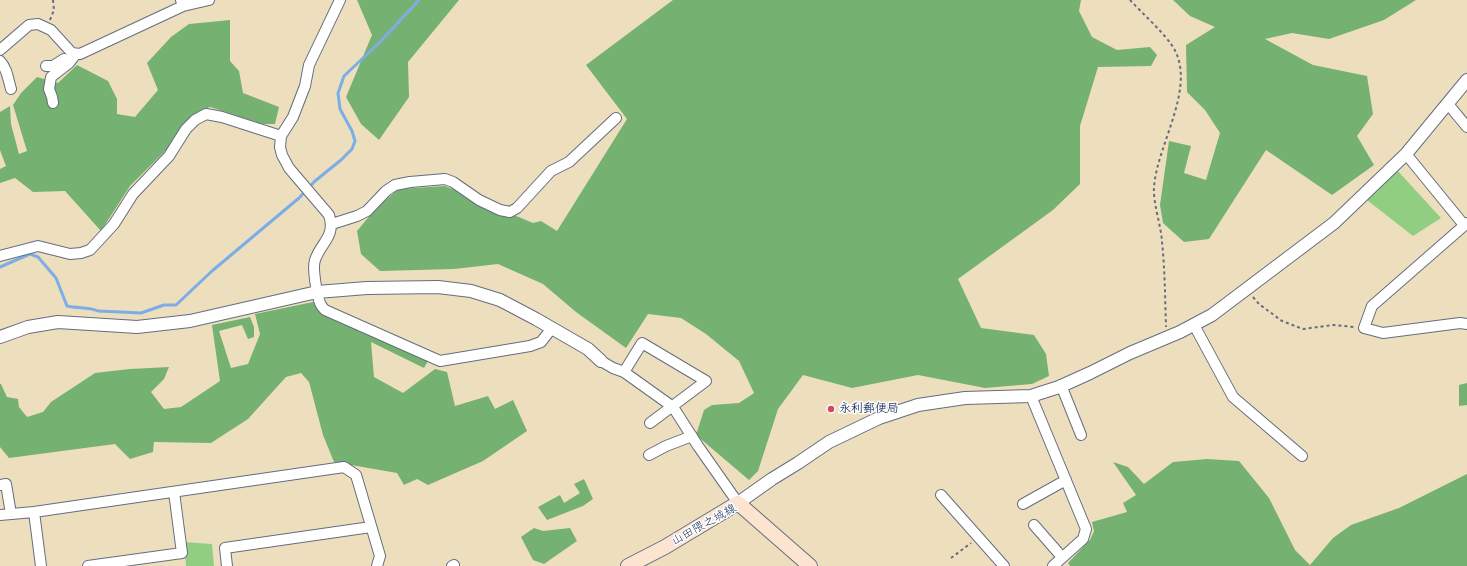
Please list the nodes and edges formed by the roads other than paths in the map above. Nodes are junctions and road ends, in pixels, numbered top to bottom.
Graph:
1 (209, 0) edge
2 (340, 0) edge
3 (182, 3) edge
4 (0, 50) edge
5 (74, 53) junction
6 (0, 61) edge
7 (46, 66) dead end
8 (1467, 80) edge
9 (11, 89) dead end
10 (53, 103) dead end
11 (1448, 104) junction
12 (616, 118) dead end
13 (1467, 127) edge
14 (281, 136) junction
15 (1406, 154) junction
16 (332, 224) junction
17 (1465, 228) edge
18 (0, 256) edge
19 (318, 292) junction
20 (1467, 324) edge
21 (1194, 325) junction
22 (552, 328) junction
23 (0, 337) edge
24 (602, 361) joint
25 (624, 372) junction
26 (1061, 386) junction
27 (1031, 396) junction
28 (673, 406) junction
29 (650, 423) dead end
30 (692, 436) junction
31 (1081, 436) dead end
32 (649, 455) dead end
33 (1302, 456) dead end
34 (1066, 480) junction
35 (0, 485) edge
36 (174, 492) junction
37 (941, 495) dead end
38 (738, 503) junction
39 (1023, 504) dead end
40 (34, 512) junction
41 (11, 514) junction
42 (0, 515) edge
43 (1034, 525) dead end
44 (371, 527) junction
45 (1062, 557) junction
46 (41, 566) edge
47 (88, 566) edge
48 (227, 566) edge
49 (377, 566) edge
50 (628, 566) edge
51 (810, 566) edge
52 (1004, 566) edge
53 (1053, 566) edge

1 - 3 street
2 - 14 street
3 - 5 street
4 - 5 street
5 - 7 street
5 - 10 street
6 - 9 street
8 - 11 street
11 - 13 street
11 - 15 street
12 - 16 street
14 - 16 street
14 - 18 street
15 - 17 street
15 - 21 street
16 - 19 street
17 - 20 street
19 - 22 street
19 - 22 street
19 - 23 street
21 - 26 street
21 - 33 street
22 - 24 street
24 - 25 street
25 - 28 street
25 - 28 street
26 - 27 street
26 - 31 street
27 - 34 street
27 - 38 street
28 - 29 street
28 - 30 street
30 - 32 street
30 - 38 street
34 - 39 street
34 - 45 street
35 - 41 street
36 - 40 street
36 - 44 street
36 - 47 street
37 - 52 street
38 - 50 main road, 山田隈之城線
38 - 51 main road, 山田隈之城線
40 - 41 street
40 - 46 street
41 - 42 street
43 - 45 street
44 - 48 street
44 - 49 street
45 - 53 street

